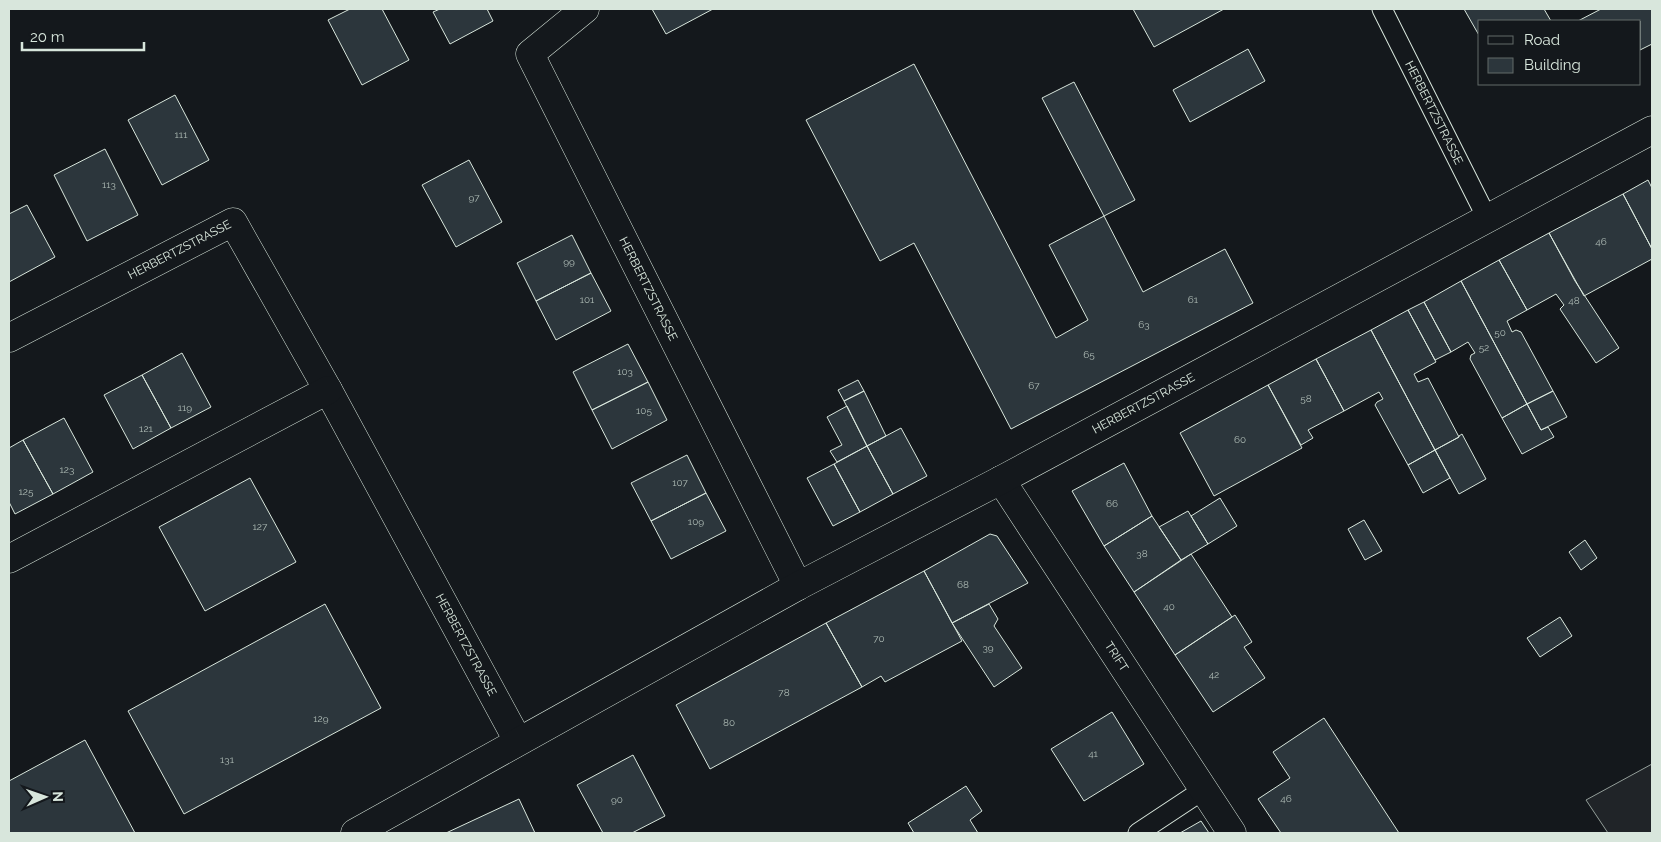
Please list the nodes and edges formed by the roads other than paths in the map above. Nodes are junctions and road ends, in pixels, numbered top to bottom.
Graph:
1 (585, 9) edge
2 (1382, 9) edge
3 (1652, 130) edge
4 (1487, 218) junction
5 (9, 338) edge
6 (328, 390) junction
7 (1001, 480) junction
8 (9, 559) edge
9 (798, 586) junction
10 (518, 742) junction
11 (1203, 790) junction
12 (355, 833) edge
13 (1138, 833) edge
14 (1232, 833) edge

1 - 9 street, HERBERTZSTRASSE
2 - 4 lane, HERBERTZSTRASSE
3 - 4 street, HERBERTZSTRASSE
4 - 7 street, HERBERTZSTRASSE
5 - 6 street, HERBERTZSTRASSE
6 - 8 street
6 - 10 street, HERBERTZSTRASSE
7 - 9 street, HERBERTZSTRASSE
7 - 11 street, TRIFT
9 - 10 street, HERBERTZSTRASSE
10 - 12 street, HERBERTZSTRASSE
11 - 13 lane
11 - 14 street, TRIFT

